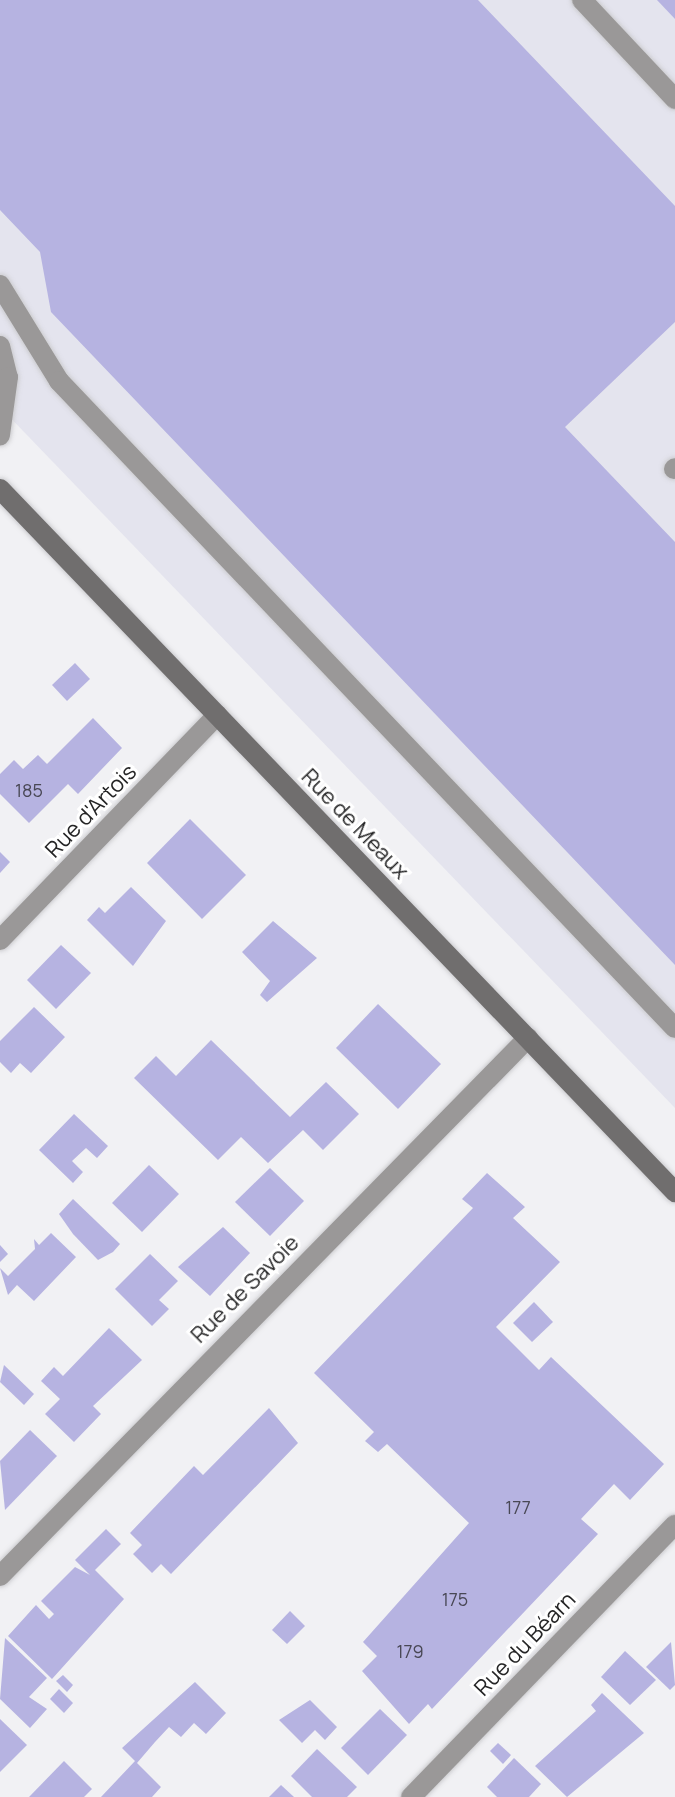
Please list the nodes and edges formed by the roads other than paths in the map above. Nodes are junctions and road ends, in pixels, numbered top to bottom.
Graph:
1 (582, 0) edge
2 (675, 99) edge
3 (0, 285) edge
4 (0, 346) edge
5 (0, 435) edge
6 (0, 489) edge
7 (217, 715) junction
8 (0, 940) edge
9 (675, 1028) edge
10 (528, 1038) junction
11 (675, 1192) edge
12 (675, 1525) edge
13 (0, 1576) edge
14 (411, 1797) edge

1 - 2 street
3 - 9 street
4 - 5 street
6 - 7 main road, Rue de Meaux
7 - 8 street, Rue d'Artois
7 - 10 main road, Rue de Meaux
10 - 11 main road, Rue de Meaux
10 - 13 street, Rue de Savoie
12 - 14 street, Rue du Béarn

